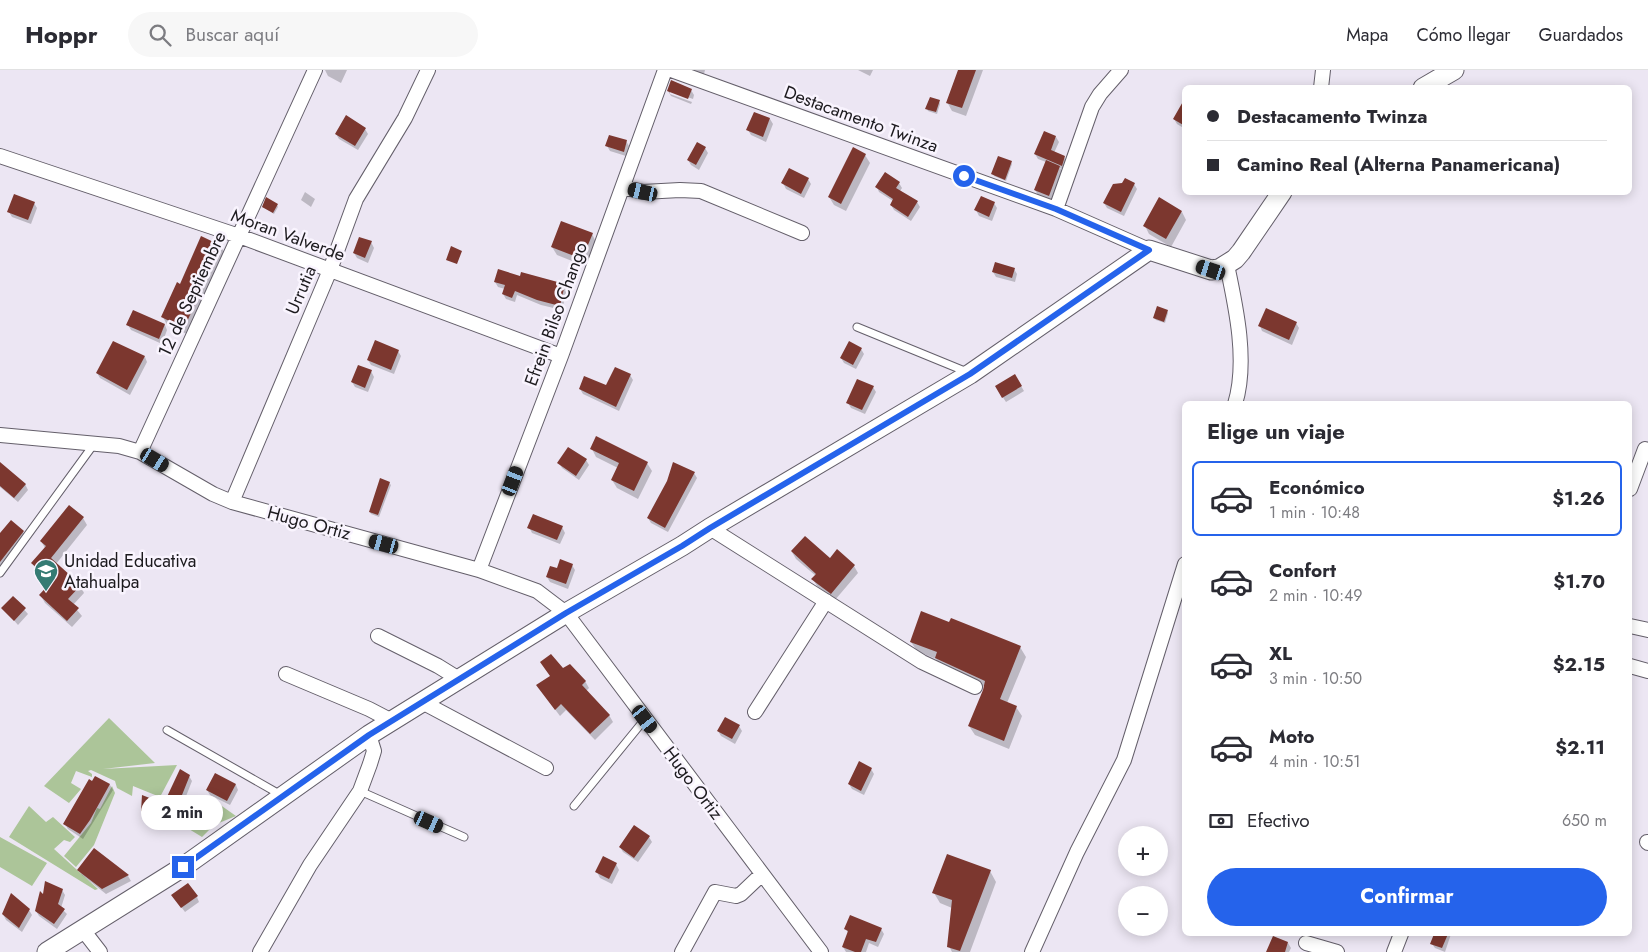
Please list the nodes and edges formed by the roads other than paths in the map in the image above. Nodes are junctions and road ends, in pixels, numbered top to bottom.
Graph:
1 (315, 70) edge
2 (428, 70) edge
3 (665, 70) edge
4 (671, 70) edge
5 (1121, 70) edge
6 (1323, 70) edge
7 (1454, 70) edge
8 (1321, 85) edge
9 (1428, 85) edge
10 (0, 156) edge
11 (623, 187) junction
12 (1280, 195) edge
13 (1056, 209) junction
14 (802, 233) dead end
15 (239, 236) junction
16 (1149, 250) junction
17 (1227, 265) junction
18 (330, 270) junction
19 (857, 327) dead end
20 (561, 356) junction
21 (970, 374) junction
22 (1236, 401) edge
23 (0, 435) edge
24 (94, 444) junction
25 (1646, 449) dead end
26 (140, 452) junction
27 (1632, 483) edge
28 (232, 502) junction
29 (710, 528) junction
30 (479, 570) junction
31 (0, 574) edge
32 (1182, 574) edge
33 (826, 601) junction
34 (566, 613) junction
35 (1632, 626) edge
36 (1648, 630) edge
37 (378, 636) dead end
38 (1632, 667) edge
39 (1648, 671) edge
40 (286, 674) dead end
41 (459, 679) junction
42 (975, 687) dead end
43 (422, 702) junction
44 (754, 712) dead end
45 (645, 719) junction
46 (392, 721) junction
47 (167, 730) dead end
48 (369, 735) junction
49 (546, 768) dead end
50 (360, 791) junction
51 (283, 797) junction
52 (574, 806) dead end
53 (464, 837) dead end
54 (762, 874) junction
55 (83, 930) junction
56 (1400, 936) edge
57 (1306, 943) edge
58 (47, 952) edge
59 (100, 952) edge
60 (260, 952) edge
61 (682, 952) edge
62 (821, 952) edge
63 (1032, 952) edge
64 (1337, 952) edge
65 (1394, 952) edge

1 - 15 street, 12 de Septiembre
2 - 18 street, Urrutia
3 - 11 street, Efrein Bilso Chango
4 - 13 street, Destacamento Twinza
5 - 13 street
6 - 8 street
7 - 9 street
10 - 15 street, Moran Valverde
11 - 14 street
11 - 20 street, Efrein Bilso Chango
12 - 17 street
13 - 16 street, Destacamento Twinza
15 - 18 street, Moran Valverde
15 - 26 street, 12 de Septiembre
16 - 17 street
16 - 21 street
17 - 22 street
18 - 20 street, Moran Valverde
18 - 28 street, Urrutia
19 - 21 lane
20 - 30 street, Efrein Bilso Chango
21 - 29 street
23 - 24 street, Hugo Ortiz
24 - 26 street, Hugo Ortiz
24 - 31 lane
25 - 27 street
26 - 28 street, Hugo Ortiz
28 - 30 street, Hugo Ortiz
29 - 33 street
29 - 34 street
30 - 34 street, Hugo Ortiz
32 - 63 street
33 - 42 street
33 - 44 street
34 - 41 street
34 - 45 street, Hugo Ortiz
35 - 36 street
37 - 41 street
38 - 39 street
40 - 46 street
41 - 43 street
43 - 46 street
43 - 49 street
45 - 52 lane
45 - 54 street, Hugo Ortiz
46 - 48 street
47 - 51 lane
48 - 50 street
48 - 51 street
50 - 53 lane
50 - 60 street
51 - 55 street
54 - 61 street
54 - 62 street, Hugo Ortiz
55 - 58 street
55 - 59 street
56 - 65 street
57 - 64 street

